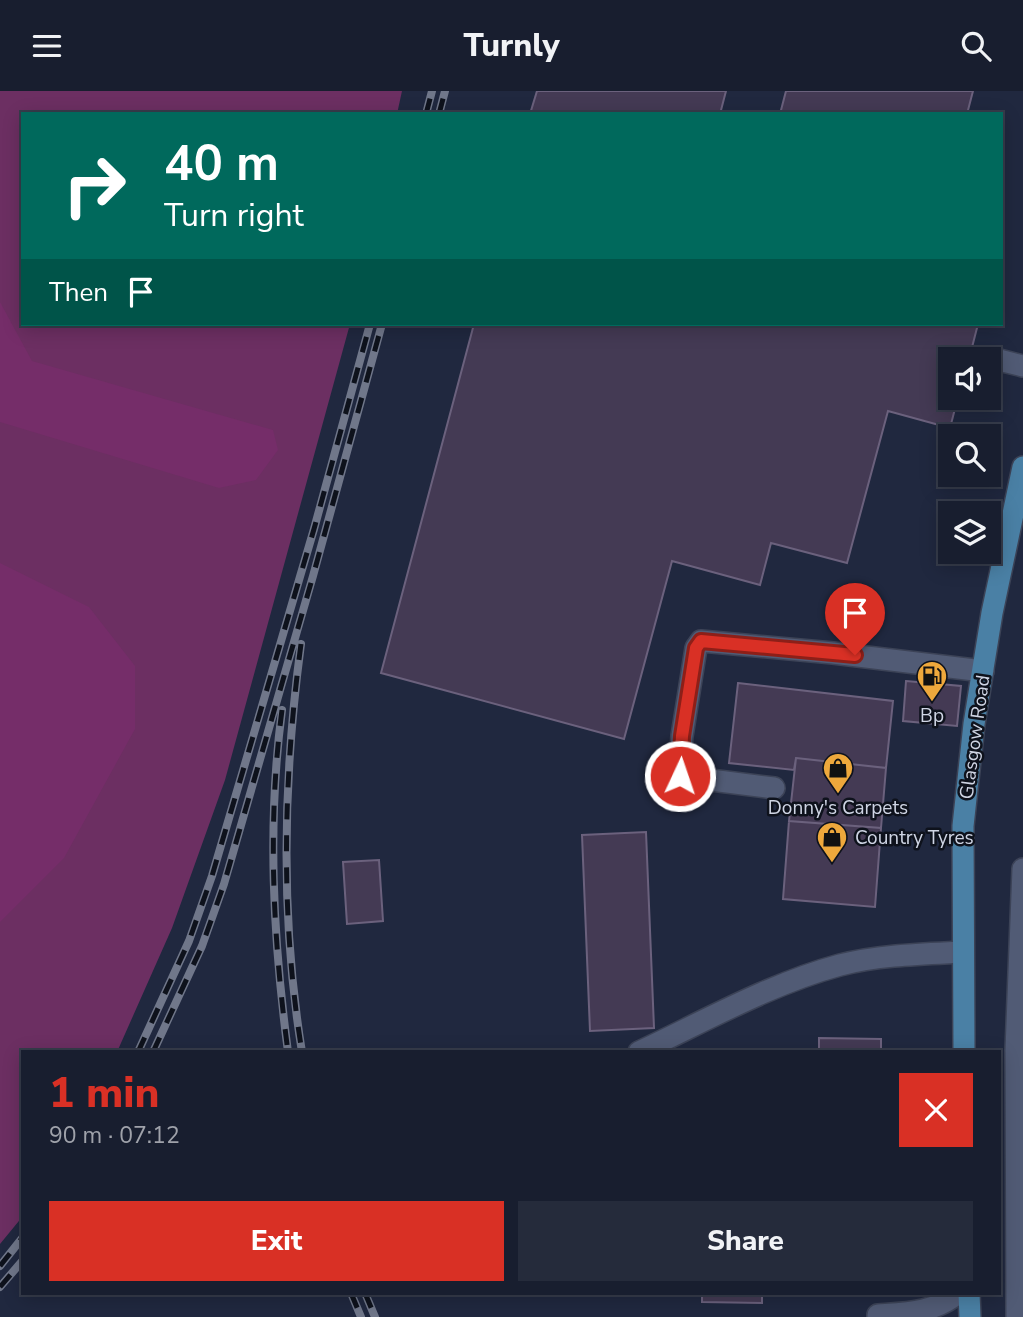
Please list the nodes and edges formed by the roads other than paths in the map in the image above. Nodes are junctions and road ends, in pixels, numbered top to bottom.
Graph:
1 (1001, 360) edge
2 (1023, 366) edge
3 (1023, 467) edge
4 (983, 671) junction
5 (774, 788) dead end
6 (1023, 869) edge
7 (962, 953) junction
8 (643, 1050) edge
9 (964, 1050) edge
10 (1020, 1161) edge
11 (955, 1295) edge
12 (969, 1295) edge
13 (1019, 1308) edge
14 (878, 1317) edge
15 (970, 1317) edge

1 - 2 street
3 - 4 main road, Glasgow Road
4 - 5 street
4 - 7 main road, Glasgow Road
6 - 10 street
7 - 8 street
7 - 9 main road, Glasgow Road
10 - 13 street
11 - 14 street
12 - 15 main road

